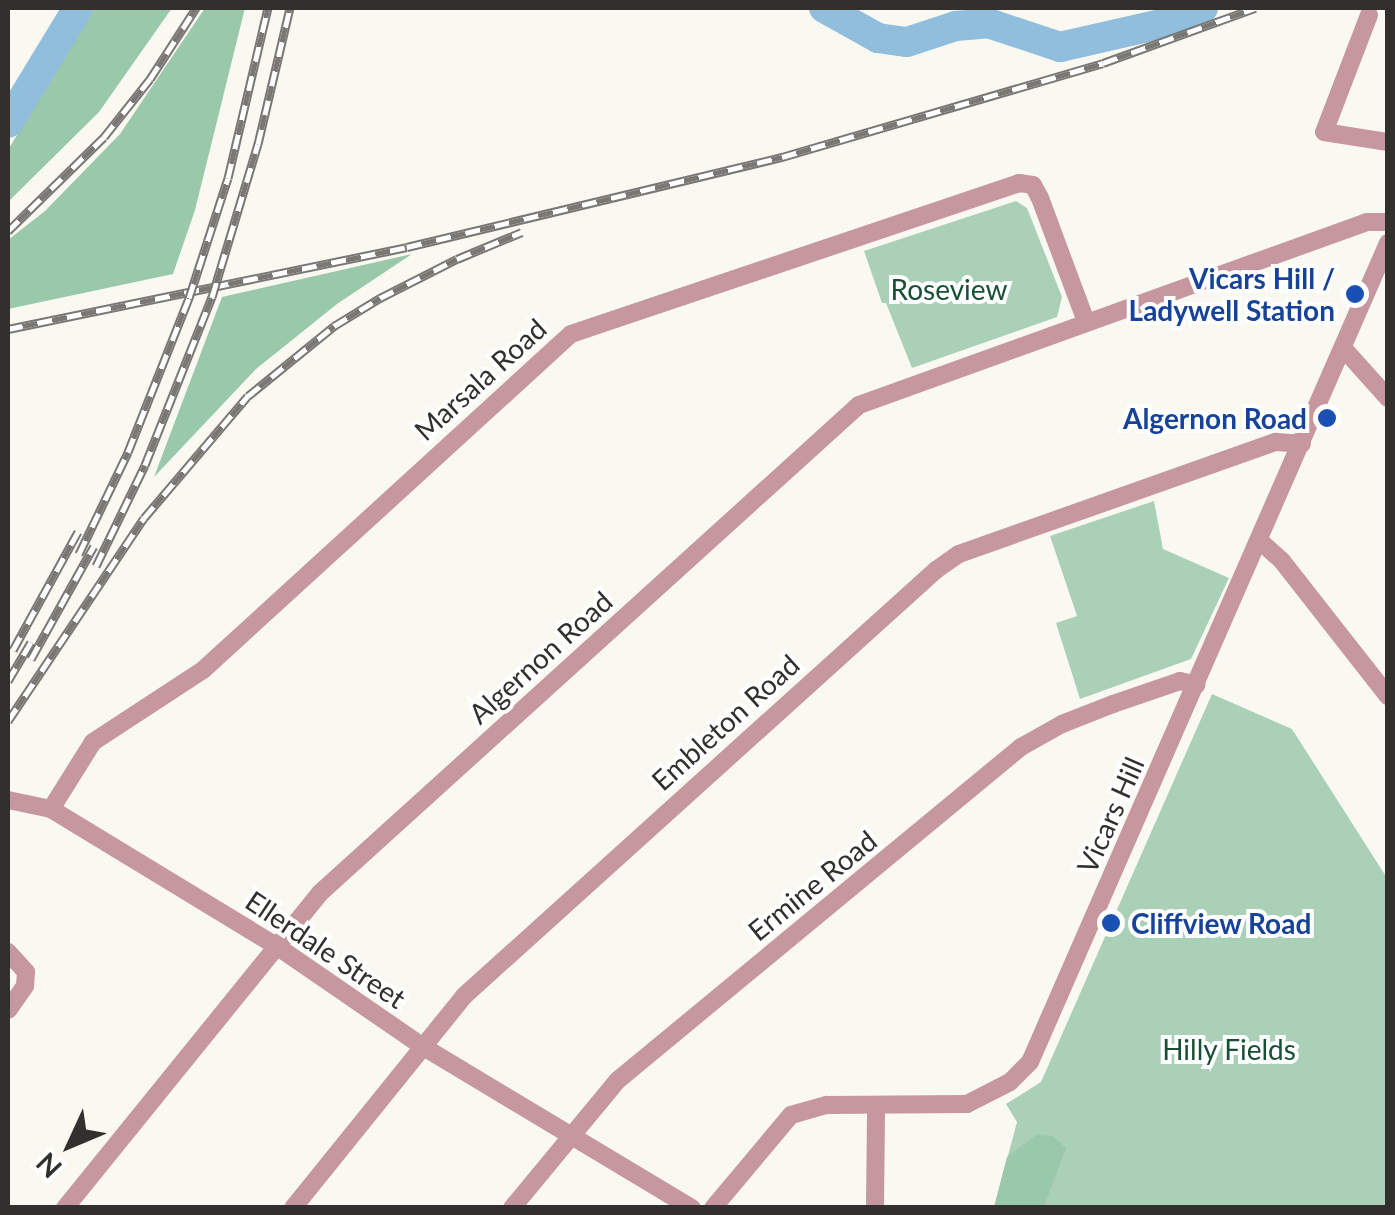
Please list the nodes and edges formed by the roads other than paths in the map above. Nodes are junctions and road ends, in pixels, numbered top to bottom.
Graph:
1 (1369, 15) dead end
2 (1388, 142) edge
3 (1388, 222) edge
4 (1388, 244) edge
5 (1086, 322) junction
6 (1344, 349) junction
7 (1388, 398) edge
8 (1302, 444) junction
9 (1260, 541) junction
10 (1197, 686) junction
11 (1388, 696) edge
12 (8, 800) edge
13 (51, 809) junction
14 (275, 945) junction
15 (8, 952) edge
16 (8, 1010) edge
17 (422, 1046) junction
18 (876, 1106) junction
19 (571, 1135) junction
20 (65, 1208) edge
21 (293, 1208) edge
22 (512, 1208) edge
23 (692, 1208) edge
24 (712, 1208) edge
25 (875, 1208) edge

1 - 2 street
3 - 5 street, Algernon Road
4 - 6 street, Vicars Hill
5 - 13 street, Marsala Road
5 - 14 street, Algernon Road
6 - 7 street
6 - 8 street, Vicars Hill
8 - 9 street, Vicars Hill
8 - 17 street, Embleton Road
9 - 10 street, Vicars Hill
9 - 11 street
10 - 18 street, Vicars Hill
10 - 19 street, Ermine Road
12 - 13 street, Ellerdale Street
13 - 14 street, Ellerdale Street
14 - 17 street, Ellerdale Street
14 - 20 street, Algernon Road
15 - 16 street
17 - 19 street, Ellerdale Street
17 - 21 street, Embleton Road
18 - 24 street, Vicars Hill
18 - 25 street
19 - 22 street, Ermine Road
19 - 23 street

